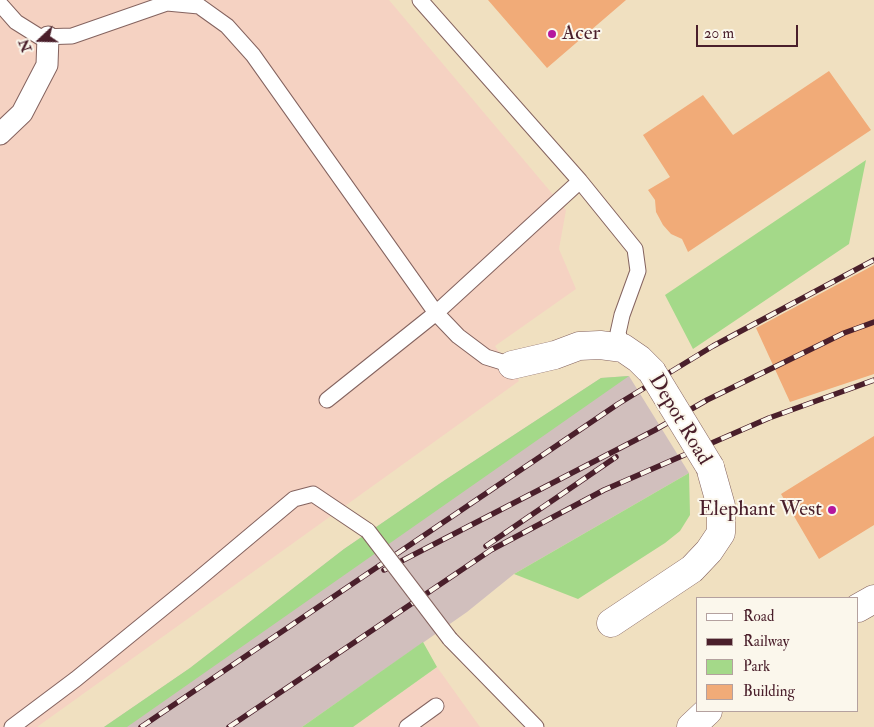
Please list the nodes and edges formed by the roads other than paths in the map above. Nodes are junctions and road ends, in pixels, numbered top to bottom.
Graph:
1 (420, 0) edge
2 (0, 4) edge
3 (48, 37) junction
4 (0, 134) edge
5 (580, 181) junction
6 (436, 312) junction
7 (623, 348) junction
8 (512, 365) joint
9 (327, 400) dead end
10 (874, 599) edge
11 (859, 607) edge
12 (611, 623) dead end
13 (436, 706) dead end
14 (707, 712) edge
15 (12, 727) edge
16 (407, 727) edge
17 (536, 727) edge
18 (691, 727) edge

1 - 5 lane
2 - 3 lane
3 - 4 street
3 - 6 lane
5 - 6 lane
5 - 7 lane
6 - 8 lane
6 - 9 lane
7 - 8 street
7 - 12 street, Depot Road, bridge
10 - 11 street
13 - 16 lane
14 - 18 street
15 - 17 lane, bridge

